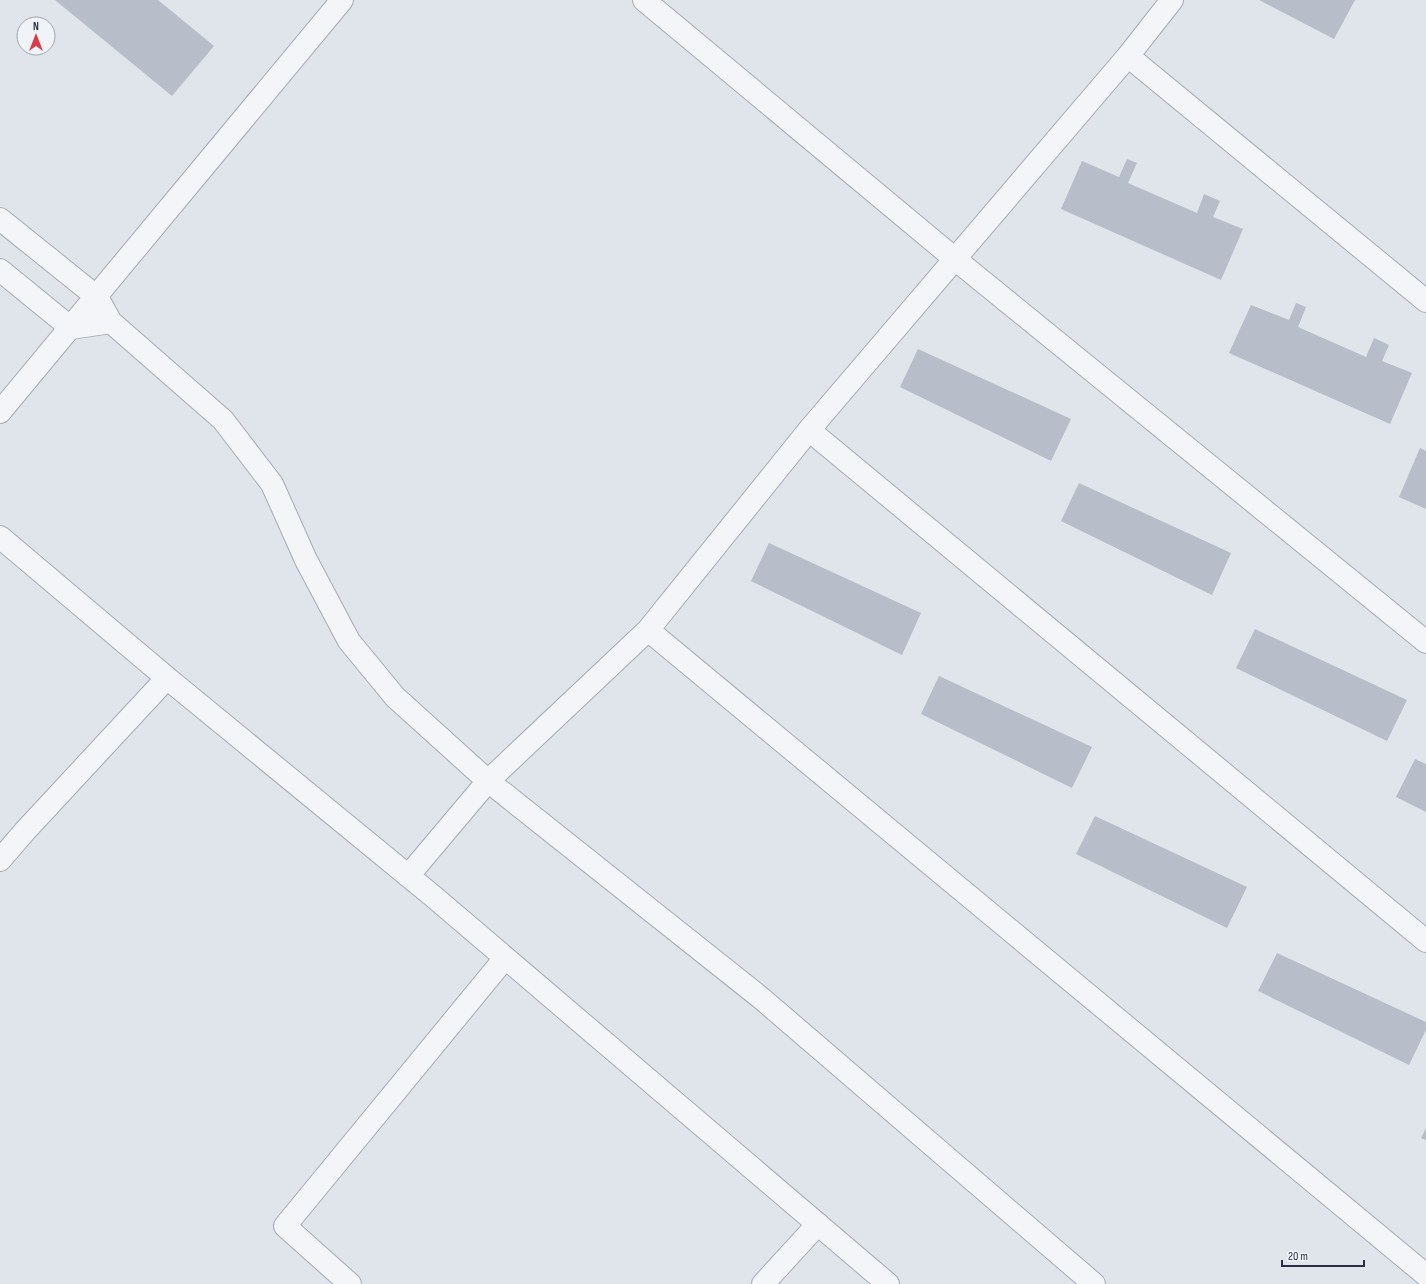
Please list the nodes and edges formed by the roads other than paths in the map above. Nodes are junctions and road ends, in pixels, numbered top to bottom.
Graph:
1 (342, 0) edge
2 (644, 0) edge
3 (1172, 0) edge
4 (1128, 56) junction
5 (0, 219) edge
6 (955, 259) junction
7 (0, 270) edge
8 (97, 297) junction
9 (1426, 301) edge
10 (111, 322) junction
11 (71, 328) junction
12 (0, 412) edge
13 (809, 430) junction
14 (0, 537) edge
15 (648, 630) junction
16 (1426, 642) edge
17 (167, 678) junction
18 (488, 781) junction
19 (0, 860) edge
20 (408, 876) junction
21 (1426, 941) edge
22 (505, 958) junction
23 (818, 1224) junction
24 (1426, 1275) edge
25 (350, 1284) edge
26 (763, 1284) edge
27 (888, 1284) edge
28 (1094, 1284) edge

1 - 8 street
2 - 6 street
3 - 4 street
4 - 6 street
4 - 9 street
5 - 8 street
6 - 13 street
6 - 16 street
7 - 11 street
8 - 10 street
8 - 11 street
10 - 11 street
10 - 18 street
11 - 12 street
13 - 15 street
13 - 21 street
14 - 17 street
15 - 18 street
15 - 24 street
17 - 19 street
17 - 20 street
18 - 20 street
18 - 28 street
20 - 22 street
22 - 23 street
22 - 25 street
23 - 26 street
23 - 27 street

